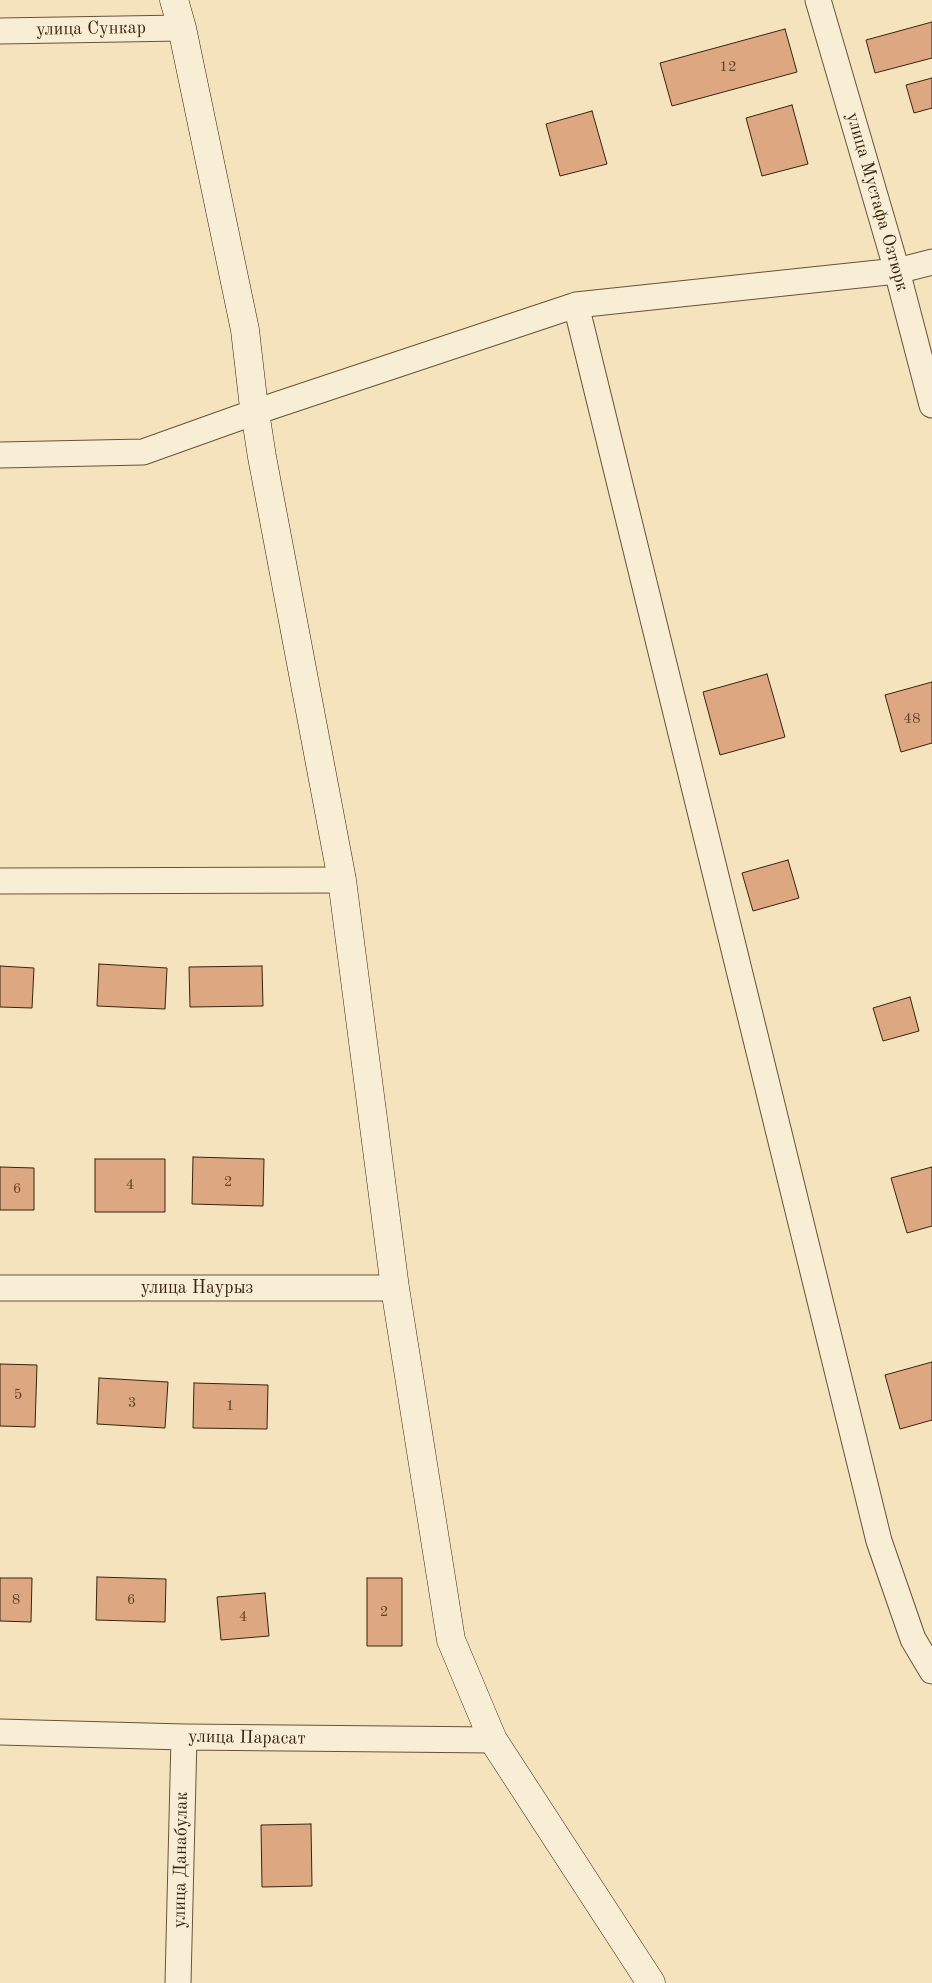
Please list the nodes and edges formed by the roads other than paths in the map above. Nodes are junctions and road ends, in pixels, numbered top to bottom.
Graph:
1 (174, 0) edge
2 (818, 0) edge
3 (182, 28) junction
4 (0, 31) edge
5 (932, 262) edge
6 (897, 271) junction
7 (576, 305) junction
8 (932, 406) edge
9 (255, 412) junction
10 (0, 455) edge
11 (342, 880) junction
12 (0, 881) edge
13 (0, 1288) edge
14 (394, 1288) junction
15 (932, 1671) edge
16 (0, 1732) edge
17 (184, 1737) junction
18 (493, 1740) junction
19 (178, 1983) edge
20 (651, 1983) edge

1 - 3 street
2 - 6 street, улица Мустафа Озтюрк
3 - 4 street, улица Сункар
3 - 9 street
5 - 6 street
6 - 7 street
6 - 8 street, улица Мустафа Озтюрк
7 - 9 street
7 - 15 street
9 - 10 street
9 - 11 street
11 - 12 street
11 - 14 street
13 - 14 street, улица Наурыз
14 - 18 street
16 - 17 street, улица Парасат
17 - 18 street, улица Парасат
17 - 19 street, улица Данабулак
18 - 20 street

